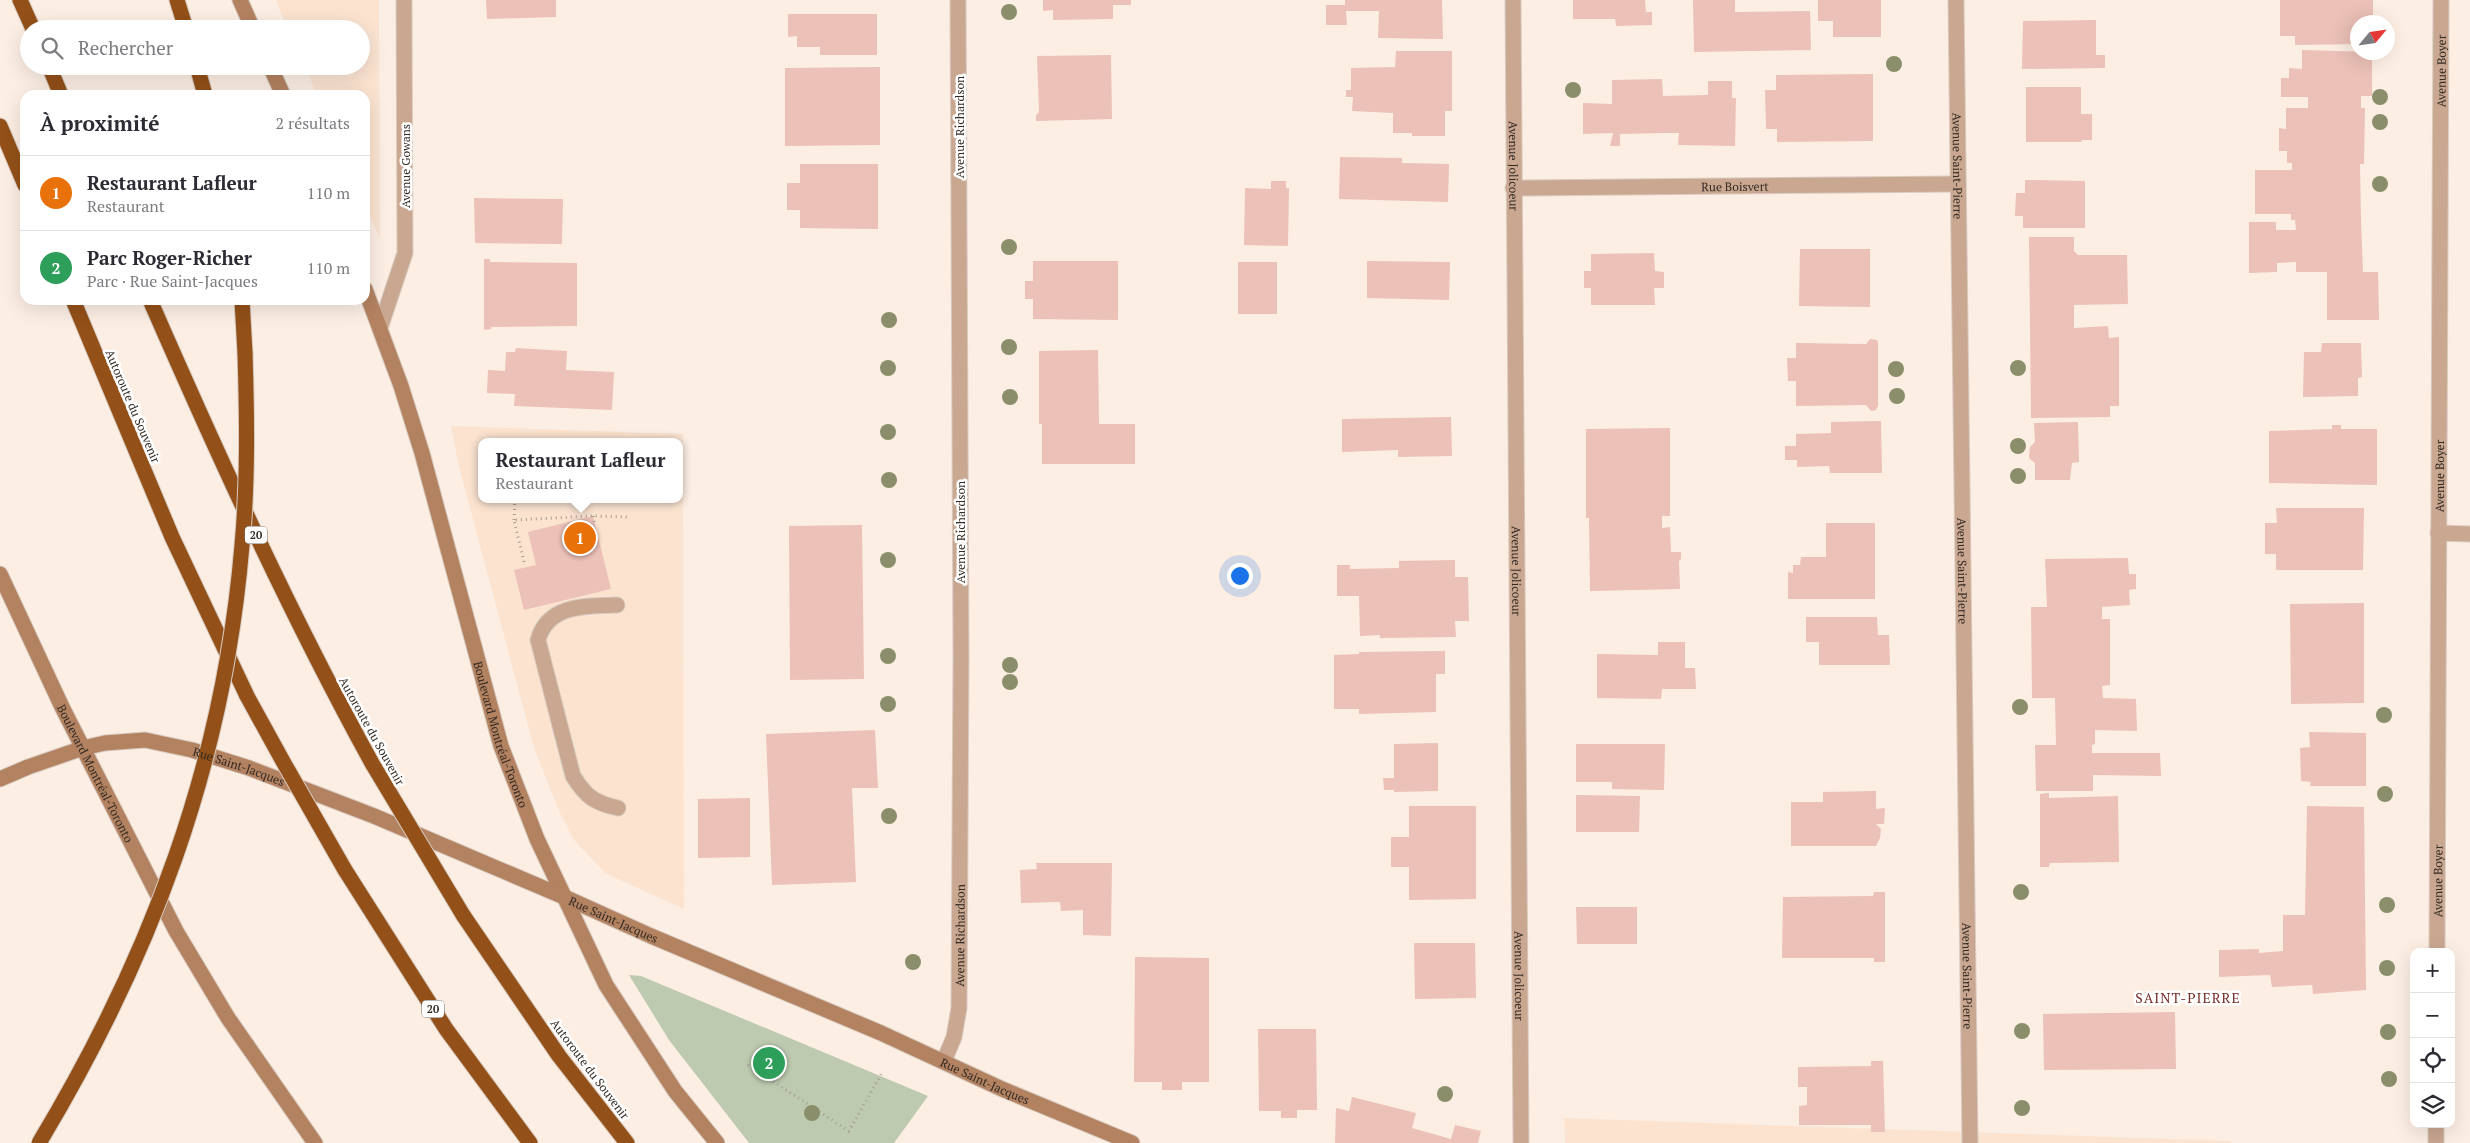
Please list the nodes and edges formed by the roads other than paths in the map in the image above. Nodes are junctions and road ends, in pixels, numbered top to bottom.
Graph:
1 (20, 0) edge
2 (177, 0) edge
3 (240, 0) edge
4 (404, 0) edge
5 (958, 0) edge
6 (1513, 0) edge
7 (1956, 0) edge
8 (2441, 0) edge
9 (29, 20) edge
10 (183, 20) edge
11 (250, 20) edge
12 (53, 75) edge
13 (199, 75) edge
14 (274, 75) edge
15 (59, 90) edge
16 (204, 90) edge
17 (281, 90) edge
18 (0, 126) edge
19 (20, 173) edge
20 (1958, 184) junction
21 (1513, 188) junction
22 (370, 303) edge
23 (74, 305) edge
24 (152, 305) edge
25 (242, 305) edge
26 (380, 328) junction
27 (2438, 533) junction
28 (2470, 534) edge
29 (0, 574) edge
30 (617, 605) dead end
31 (83, 748) junction
32 (0, 779) edge
33 (618, 808) dead end
34 (562, 896) junction
35 (2437, 948) edge
36 (944, 1061) junction
37 (2436, 1128) edge
38 (39, 1143) edge
39 (315, 1143) edge
40 (530, 1143) edge
41 (627, 1143) edge
42 (717, 1143) edge
43 (1132, 1143) edge
44 (1521, 1143) edge
45 (1970, 1143) edge
46 (2436, 1143) edge

1 - 9 highway
2 - 10 highway
3 - 11 main road
4 - 26 street, Avenue Gowans
5 - 36 street, Avenue Richardson
6 - 21 street, Avenue Jolicoeur
7 - 20 street, Avenue Saint-Pierre
8 - 27 street, Avenue Boyer
12 - 15 highway
13 - 16 highway
14 - 17 main road
18 - 19 highway
20 - 21 street, Rue Boisvert
20 - 45 street, Avenue Saint-Pierre
21 - 44 street, Avenue Jolicoeur
22 - 26 main road, Boulevard Montréal-Toronto
23 - 40 highway, Autoroute du Souvenir / 20, bridge
24 - 41 highway, Autoroute du Souvenir / 20, bridge
25 - 38 highway, bridge
26 - 34 main road, Boulevard Montréal-Toronto
27 - 28 street
27 - 35 street, Avenue Boyer
29 - 31 main road, Boulevard Montréal-Toronto
30 - 33 street
31 - 32 main road, Rue Saint-Jacques
31 - 34 main road, Rue Saint-Jacques
31 - 39 main road, Boulevard Montréal-Toronto
34 - 36 main road, Rue Saint-Jacques
34 - 42 main road, Boulevard Montréal-Toronto
36 - 43 main road, Rue Saint-Jacques
37 - 46 street

